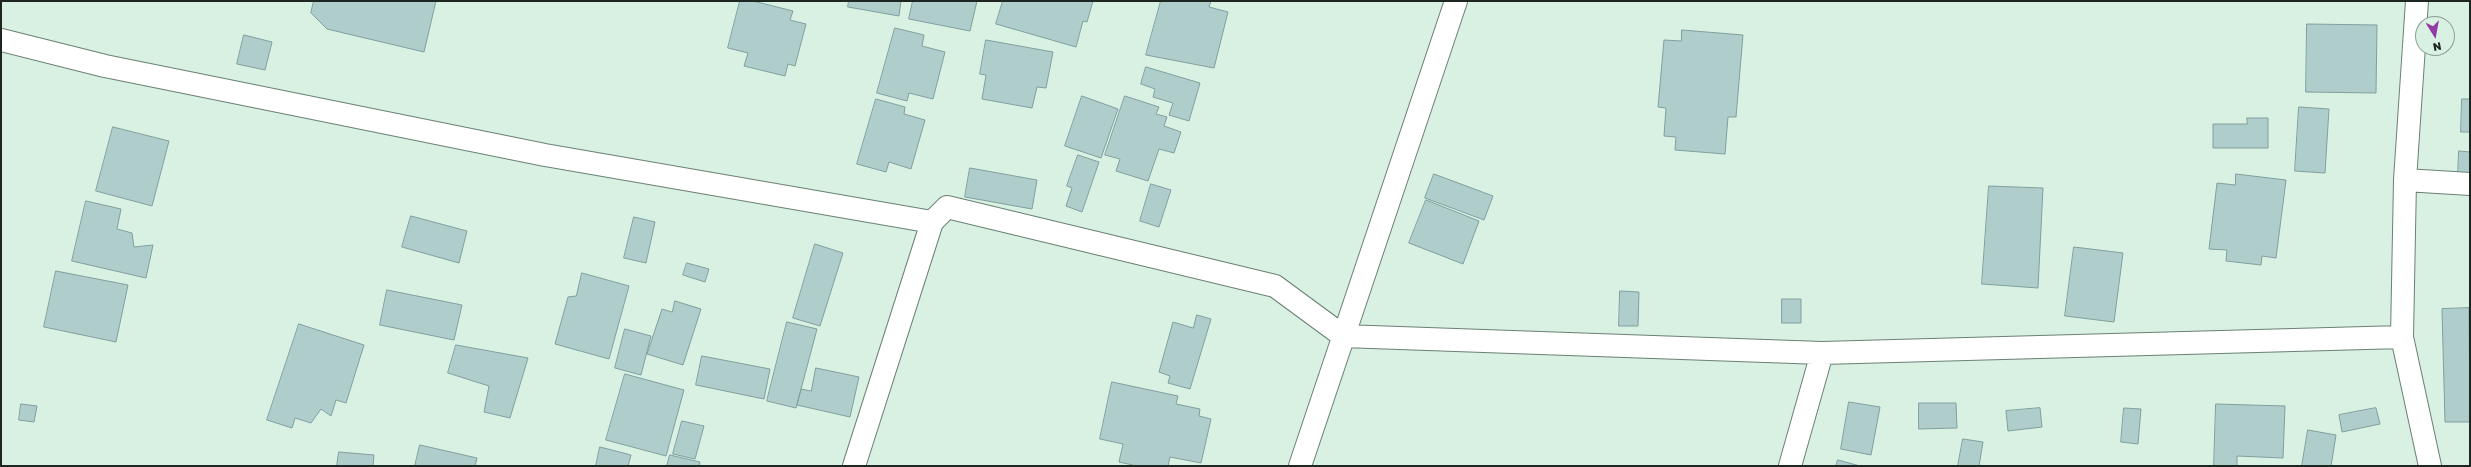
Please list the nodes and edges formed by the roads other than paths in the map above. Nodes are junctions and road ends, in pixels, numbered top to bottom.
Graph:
1 (1456, 1) edge
2 (2417, 1) edge
3 (1, 40) edge
4 (2405, 180) junction
5 (2470, 184) edge
6 (932, 222) junction
7 (1343, 336) junction
8 (2402, 337) junction
9 (1822, 353) junction
10 (854, 466) edge
11 (1300, 466) edge
12 (1790, 466) edge
13 (2430, 466) edge

1 - 7 street
2 - 4 street
3 - 6 street
4 - 5 street
4 - 8 street
6 - 7 street
6 - 10 street
7 - 9 street
7 - 11 street
8 - 9 street
8 - 13 street
9 - 12 street

